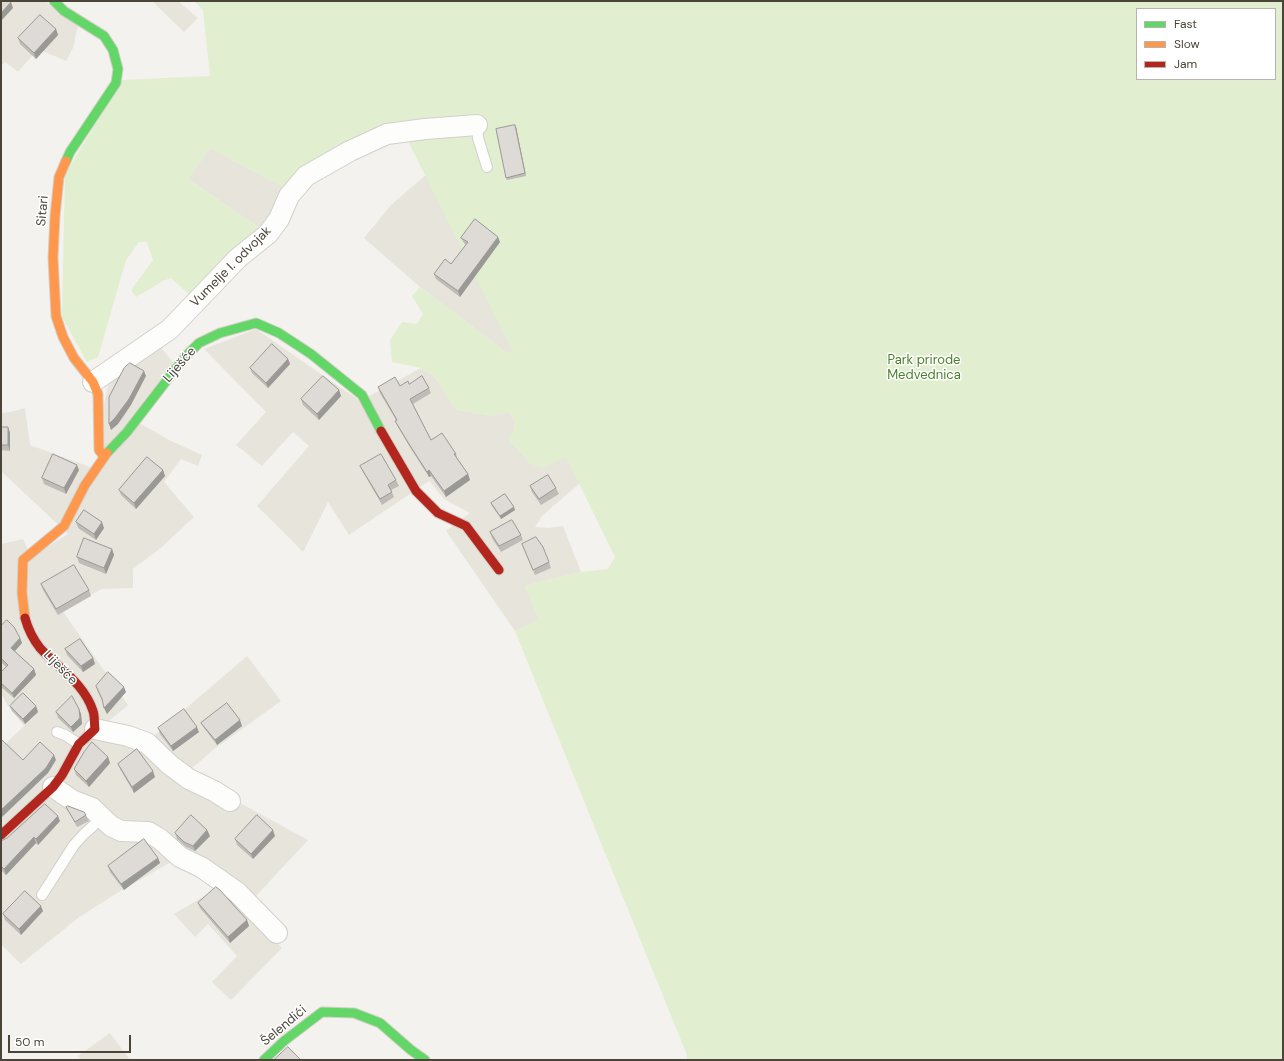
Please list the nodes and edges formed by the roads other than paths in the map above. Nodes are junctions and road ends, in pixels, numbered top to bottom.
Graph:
1 (54, 1) edge
2 (477, 125) joint
3 (487, 167) dead end
4 (93, 382) junction
5 (104, 456) junction
6 (499, 570) dead end
7 (95, 729) junction
8 (56, 732) dead end
9 (79, 744) junction
10 (53, 787) junction
11 (230, 801) dead end
12 (102, 818) junction
13 (1, 835) edge
14 (42, 895) dead end
15 (277, 933) dead end
16 (264, 1060) edge
17 (425, 1060) edge

1 - 4 street, Sitari
2 - 3 lane
2 - 4 street, Vumelje I. odvojak
4 - 5 street, Sitari
5 - 6 street, Liješće
5 - 7 street, Liješće
7 - 9 street
7 - 11 street
8 - 9 lane
9 - 10 street
10 - 12 street
10 - 13 street
12 - 14 lane
12 - 15 street
16 - 17 street, Šelendići

